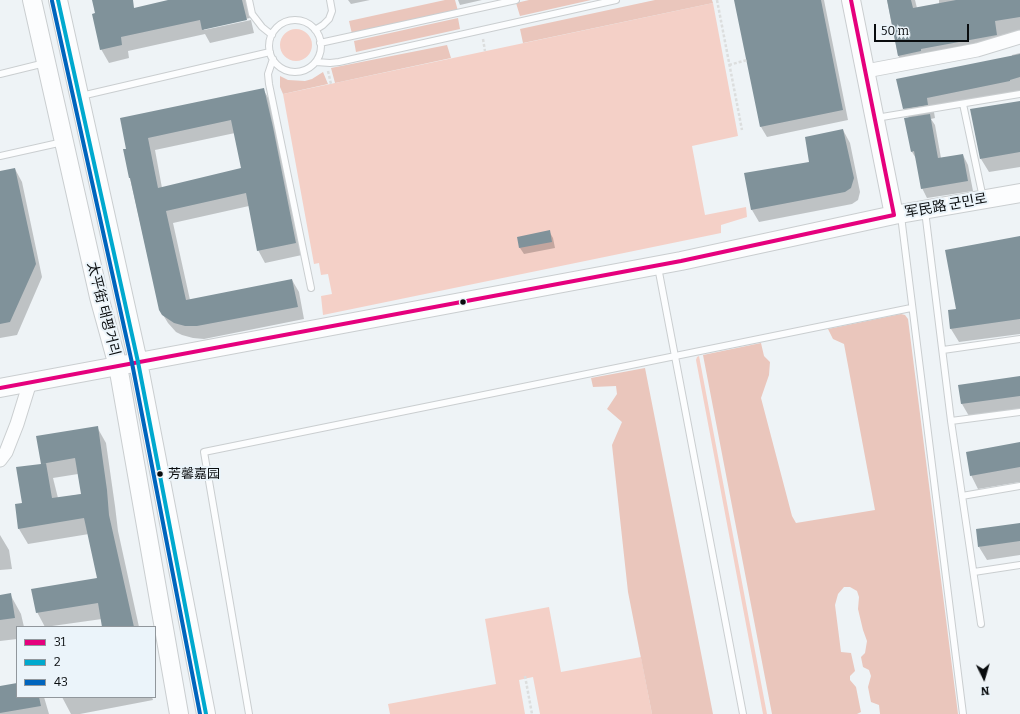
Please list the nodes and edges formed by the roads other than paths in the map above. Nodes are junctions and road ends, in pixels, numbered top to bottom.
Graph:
1 (32, 0) edge
2 (58, 0) edge
3 (249, 0) edge
4 (330, 0) edge
5 (516, 0) edge
6 (616, 0) edge
7 (851, 0) edge
8 (315, 30) junction
9 (272, 35) junction
10 (1020, 37) edge
11 (320, 43) junction
12 (270, 52) junction
13 (273, 59) junction
14 (316, 62) junction
15 (47, 63) junction
16 (866, 72) junction
17 (0, 74) edge
18 (1020, 94) edge
19 (80, 96) junction
20 (963, 104) junction
21 (875, 118) junction
22 (64, 142) junction
23 (0, 156) edge
24 (1020, 193) edge
25 (983, 200) junction
26 (925, 210) junction
27 (897, 215) junction
28 (658, 265) junction
29 (311, 288) dead end
30 (912, 308) junction
31 (1020, 339) edge
32 (943, 350) junction
33 (675, 356) junction
34 (138, 362) junction
35 (118, 366) junction
36 (30, 382) junction
37 (0, 388) edge
38 (1020, 412) edge
39 (951, 421) junction
40 (0, 460) edge
41 (1020, 486) edge
42 (962, 496) junction
43 (1020, 565) edge
44 (974, 572) junction
45 (981, 624) dead end
46 (179, 714) edge
47 (206, 714) edge
48 (249, 714) edge
49 (743, 714) edge
50 (963, 714) edge

1 - 15 main road, 太平街 태평거리
2 - 19 main road, 太平街 태평거리
3 - 9 lane
4 - 8 lane
5 - 11 lane
6 - 14 lane
7 - 16 main road
8 - 9 lane
8 - 11 lane
9 - 12 lane
10 - 16 street
11 - 14 lane
12 - 13 lane
12 - 19 lane
13 - 14 lane
13 - 29 lane
15 - 17 lane
15 - 22 main road, 太平街 태평거리
16 - 21 main road
18 - 20 lane
19 - 34 main road, 太平街 태평거리
20 - 21 lane
20 - 25 lane
21 - 27 main road
22 - 23 lane
22 - 35 main road, 太平街 태평거리
24 - 25 main road, 军民路 군민로
25 - 26 main road, 军民路 군민로
26 - 27 main road, 军民路 군민로
26 - 32 lane
27 - 28 main road, 军民路 군민로
27 - 30 lane
28 - 33 lane
28 - 34 main road, 军民路 군민로
30 - 33 lane
30 - 50 lane
31 - 32 lane
32 - 39 lane
33 - 48 lane
33 - 49 lane
34 - 35 main road, 军民路 군민로
34 - 47 main road, 太平街 태평거리
35 - 36 main road, 军民路 군민로
35 - 46 main road, 太平街 태평거리
36 - 37 main road, 军民路 군민로
36 - 40 street
38 - 39 lane
39 - 42 lane
41 - 42 lane
42 - 44 lane
43 - 44 lane
44 - 45 lane

